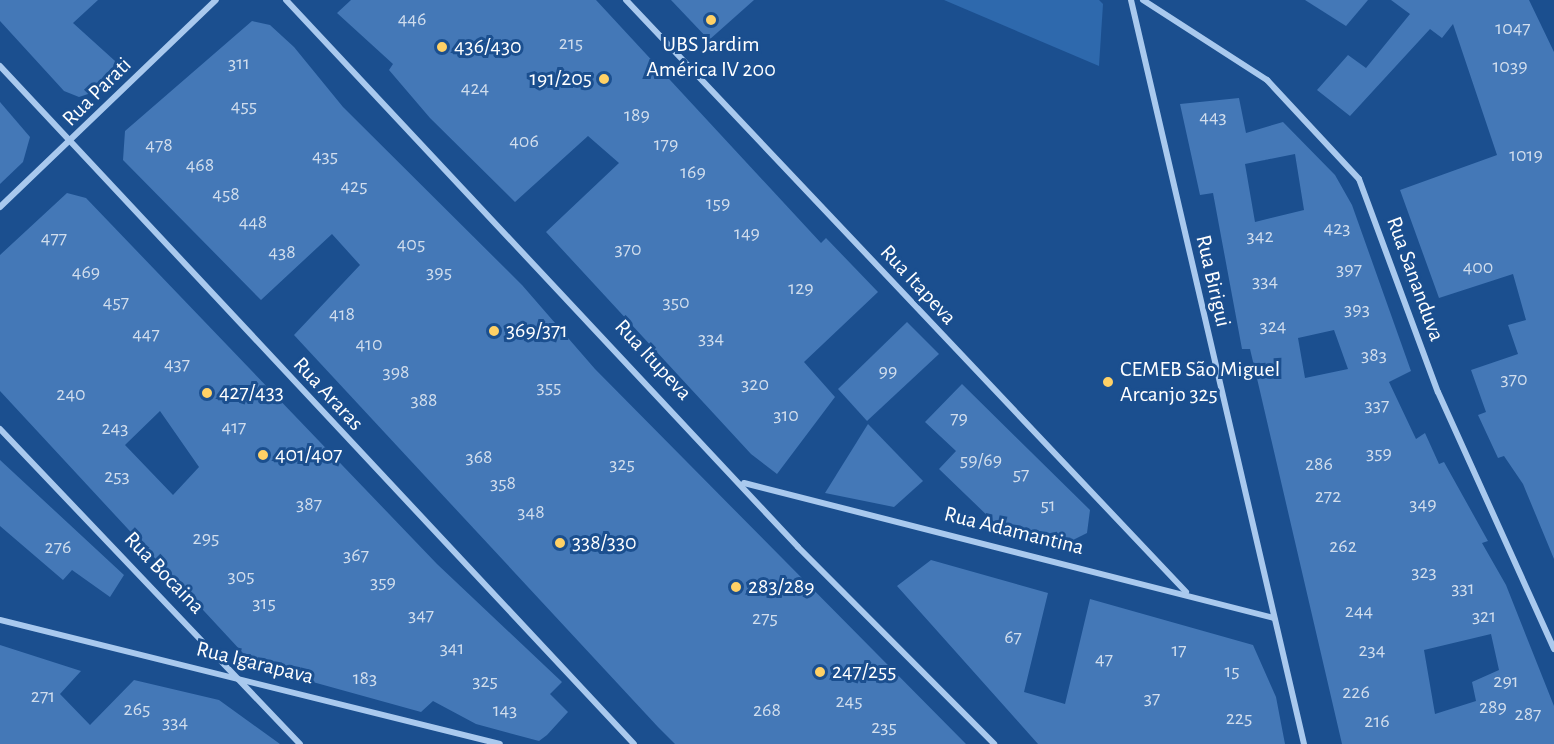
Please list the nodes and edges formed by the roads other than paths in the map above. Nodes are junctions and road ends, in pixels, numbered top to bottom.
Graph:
1 (216, 0) edge
2 (286, 0) edge
3 (626, 0) edge
4 (1131, 0) edge
5 (1143, 0) edge
6 (0, 66) edge
7 (71, 142) junction
8 (0, 207) edge
9 (0, 429) edge
10 (744, 483) junction
11 (1186, 592) junction
12 (1274, 618) junction
13 (0, 620) edge
14 (1554, 649) edge
15 (239, 676) junction
16 (300, 744) edge
17 (500, 744) edge
18 (634, 744) edge
19 (994, 744) edge
20 (1304, 744) edge

1 - 7 street, Rua Parati
2 - 10 street, Rua Itupeva
3 - 11 street, Rua Itapeva
4 - 12 street, Rua Birigui
5 - 14 street, Rua Sananduva
6 - 7 street, Rua Araras
7 - 8 street, Rua Parati
7 - 18 street, Rua Araras
9 - 15 street, Rua Bocaina
10 - 11 street, Rua Adamantina
10 - 19 street, Rua Itupeva
11 - 12 street, Rua Adamantina
12 - 20 street, Rua Birigui
13 - 15 street, Rua Igarapava
15 - 16 street, Rua Bocaina
15 - 17 street, Rua Igarapava

